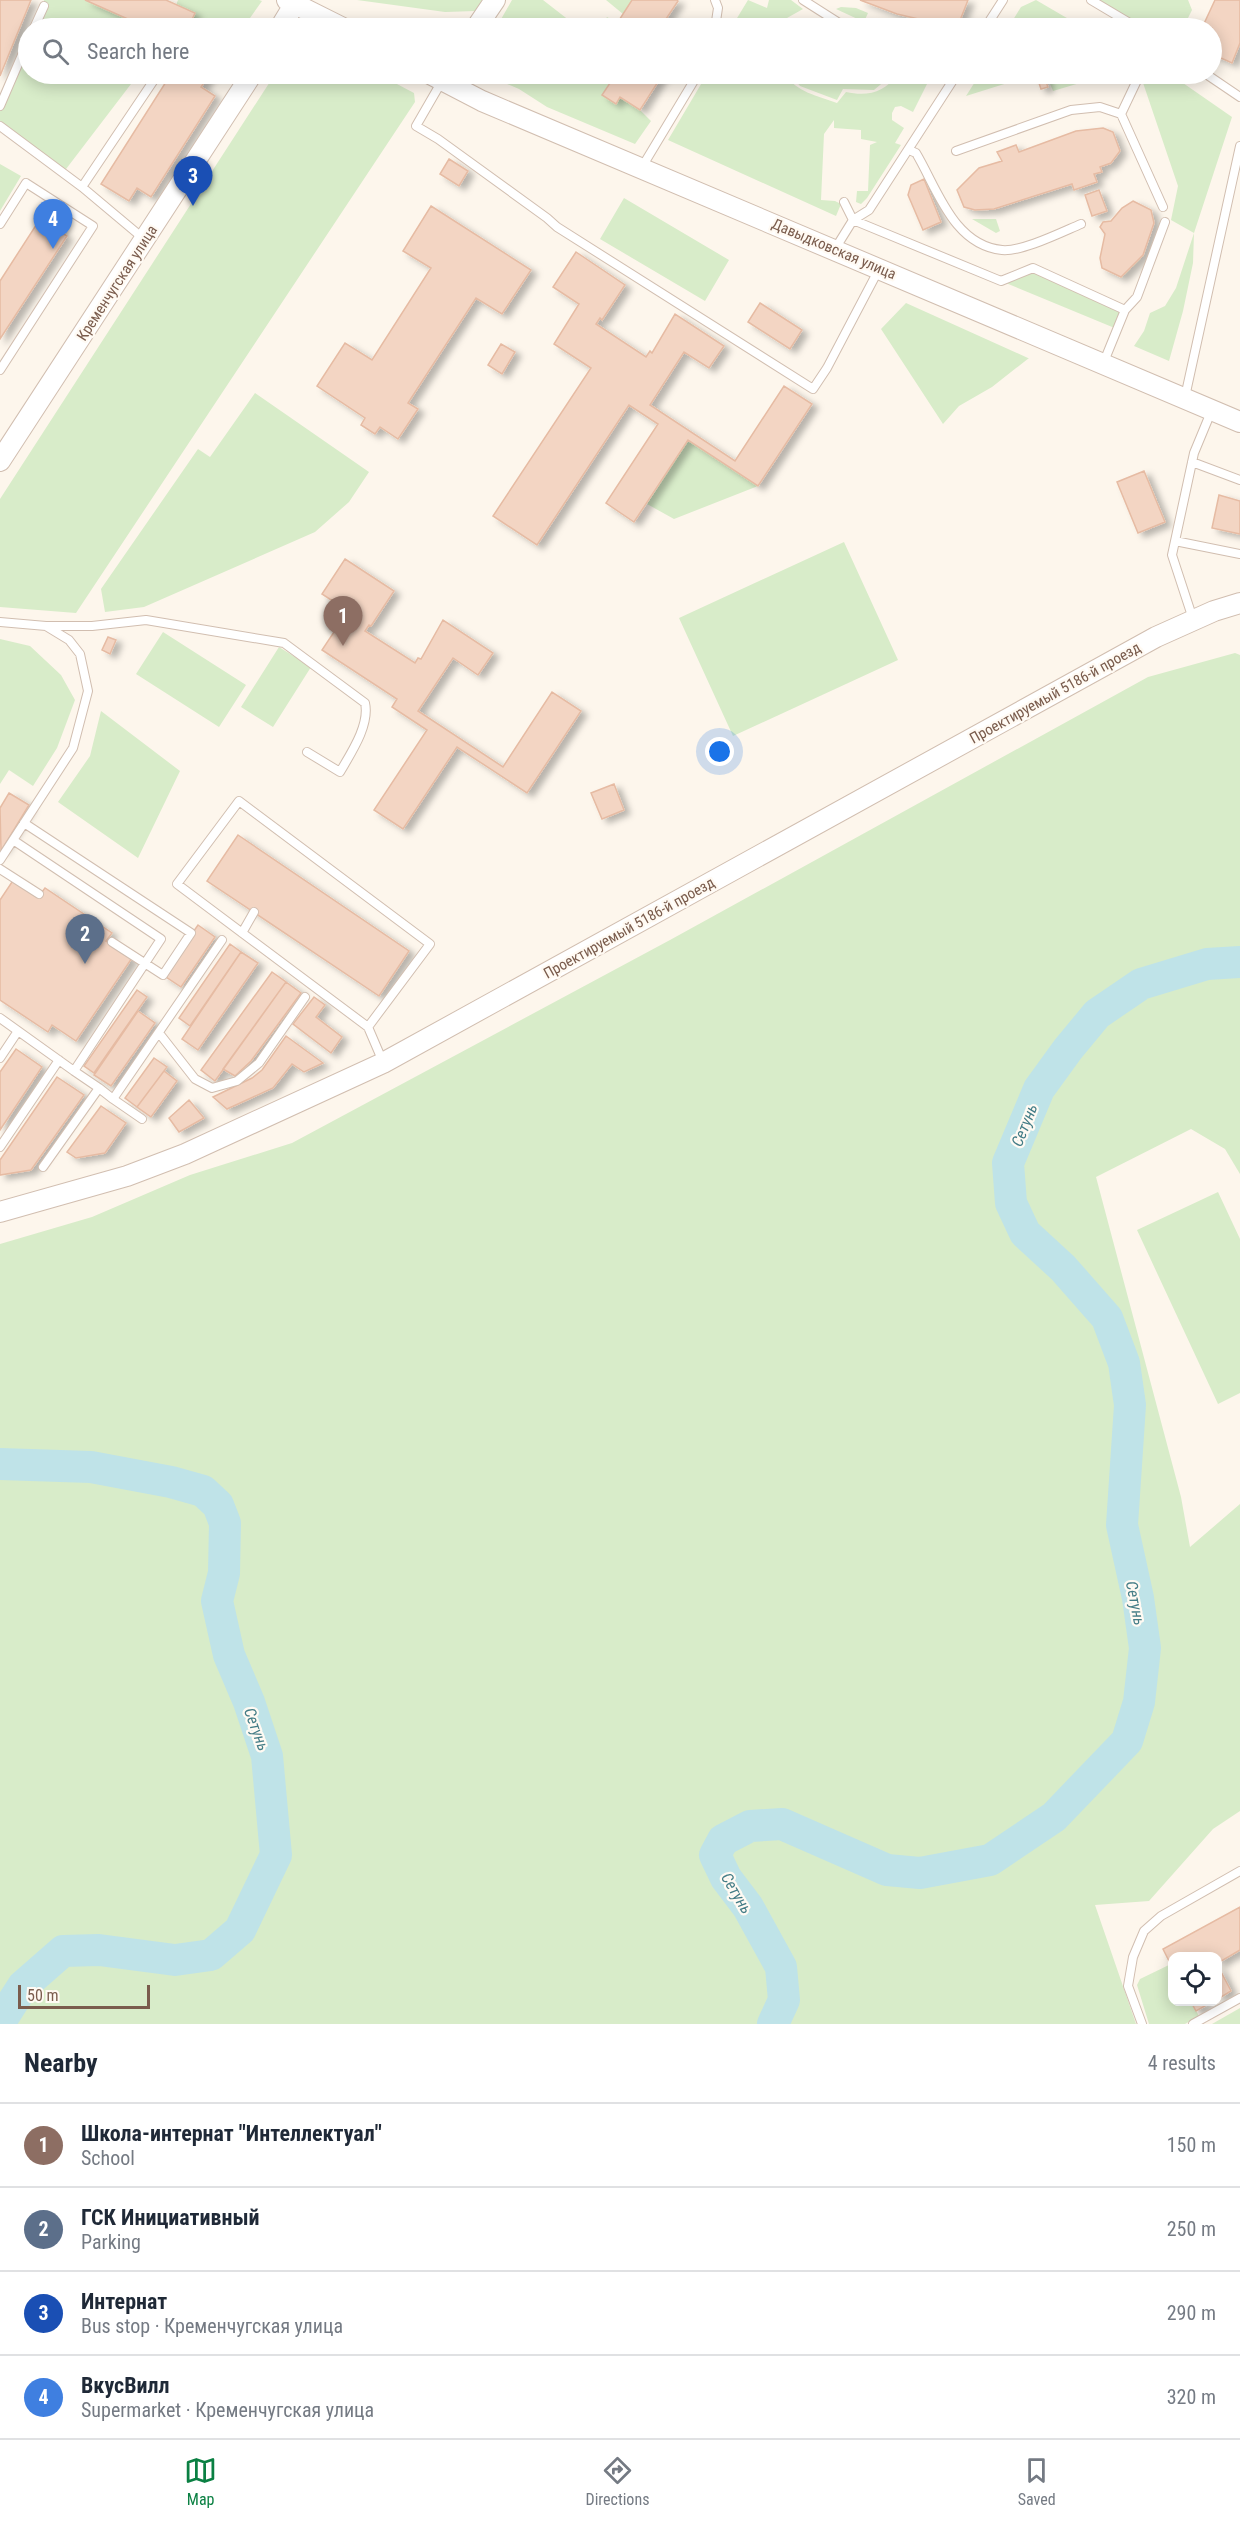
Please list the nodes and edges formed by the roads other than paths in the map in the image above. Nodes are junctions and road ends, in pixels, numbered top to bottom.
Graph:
1 (495, 0) edge
2 (715, 0) edge
3 (803, 0) edge
4 (1003, 0) edge
5 (1091, 0) edge
6 (293, 1) edge
7 (44, 6) dead end
8 (39, 18) edge
9 (285, 18) edge
10 (324, 18) edge
11 (483, 18) edge
12 (716, 18) edge
13 (831, 18) edge
14 (991, 18) edge
15 (1121, 18) edge
16 (18, 64) edge
17 (151, 84) edge
18 (246, 84) edge
19 (436, 84) edge
20 (453, 84) edge
21 (692, 84) edge
22 (951, 84) edge
23 (1136, 84) edge
24 (1221, 84) edge
25 (1240, 97) edge
26 (0, 106) edge
27 (1122, 114) junction
28 (0, 126) edge
29 (1240, 146) edge
30 (909, 150) junction
31 (956, 151) dead end
32 (641, 168) junction
33 (82, 187) junction
34 (844, 202) dead end
35 (1163, 207) dead end
36 (853, 220) junction
37 (1165, 222) dead end
38 (0, 224) edge
39 (1081, 224) dead end
40 (145, 240) junction
41 (835, 249) junction
42 (880, 268) junction
43 (1125, 310) junction
44 (1103, 364) junction
45 (0, 370) edge
46 (1185, 399) junction
47 (1212, 410) junction
48 (1240, 422) edge
49 (0, 462) edge
50 (1192, 462) junction
51 (1240, 480) edge
52 (1175, 541) junction
53 (1240, 554) edge
54 (1240, 603) edge
55 (1193, 620) junction
56 (0, 622) edge
57 (45, 626) junction
58 (307, 752) dead end
59 (24, 823) junction
60 (13, 840) junction
61 (0, 860) edge
62 (0, 869) edge
63 (39, 894) dead end
64 (254, 912) dead end
65 (242, 933) junction
66 (222, 940) dead end
67 (112, 942) dead end
68 (146, 963) junction
69 (305, 997) dead end
70 (0, 1018) edge
71 (368, 1027) junction
72 (18, 1031) junction
73 (159, 1033) junction
74 (0, 1058) edge
75 (59, 1060) junction
76 (383, 1063) junction
77 (74, 1071) junction
78 (99, 1088) junction
79 (113, 1099) junction
80 (141, 1119) dead end
81 (0, 1148) edge
82 (43, 1167) dead end
83 (0, 1212) edge
84 (1240, 1871) edge
85 (1240, 1998) edge
86 (1142, 2024) edge
87 (1193, 2024) edge

1 - 11 street
2 - 12 lane
3 - 13 lane
4 - 14 lane
5 - 15 lane
6 - 9 street
6 - 10 street
7 - 8 lane
16 - 26 lane
17 - 33 lane
18 - 40 street, Кременчугская улица
19 - 42 lane
20 - 32 street, Давыдковская улица
21 - 32 lane
22 - 30 lane
23 - 27 lane
24 - 25 lane
27 - 31 lane
27 - 35 lane
28 - 33 lane
29 - 46 lane
30 - 36 lane
30 - 39 lane
32 - 41 street, Давыдковская улица
33 - 40 lane
34 - 36 lane
36 - 41 lane
36 - 43 lane
37 - 43 lane
38 - 45 lane
40 - 49 street, Кременчугская улица
41 - 42 street, Давыдковская улица
42 - 44 street, Давыдковская улица
43 - 44 lane
44 - 46 street, Давыдковская улица
46 - 47 street, Давыдковская улица
47 - 48 street, Давыдковская улица
47 - 50 lane
50 - 51 lane
50 - 52 lane
52 - 53 lane
52 - 55 lane
54 - 55 street, Проектируемый 5186-й проезд
55 - 76 street, Проектируемый 5186-й проезд
56 - 57 lane
57 - 58 lane
57 - 59 lane
59 - 60 lane
59 - 68 lane
60 - 61 lane
60 - 68 lane
62 - 63 lane
64 - 65 lane
65 - 71 lane
65 - 71 lane
66 - 73 lane
67 - 68 lane
68 - 77 lane
69 - 73 lane
70 - 72 lane
71 - 76 lane
72 - 74 lane
72 - 75 lane
73 - 79 lane
75 - 77 lane
75 - 81 lane
76 - 83 street, Проектируемый 5186-й проезд
77 - 78 lane
78 - 79 lane
78 - 82 lane
79 - 80 lane
84 - 86 lane
85 - 87 lane

